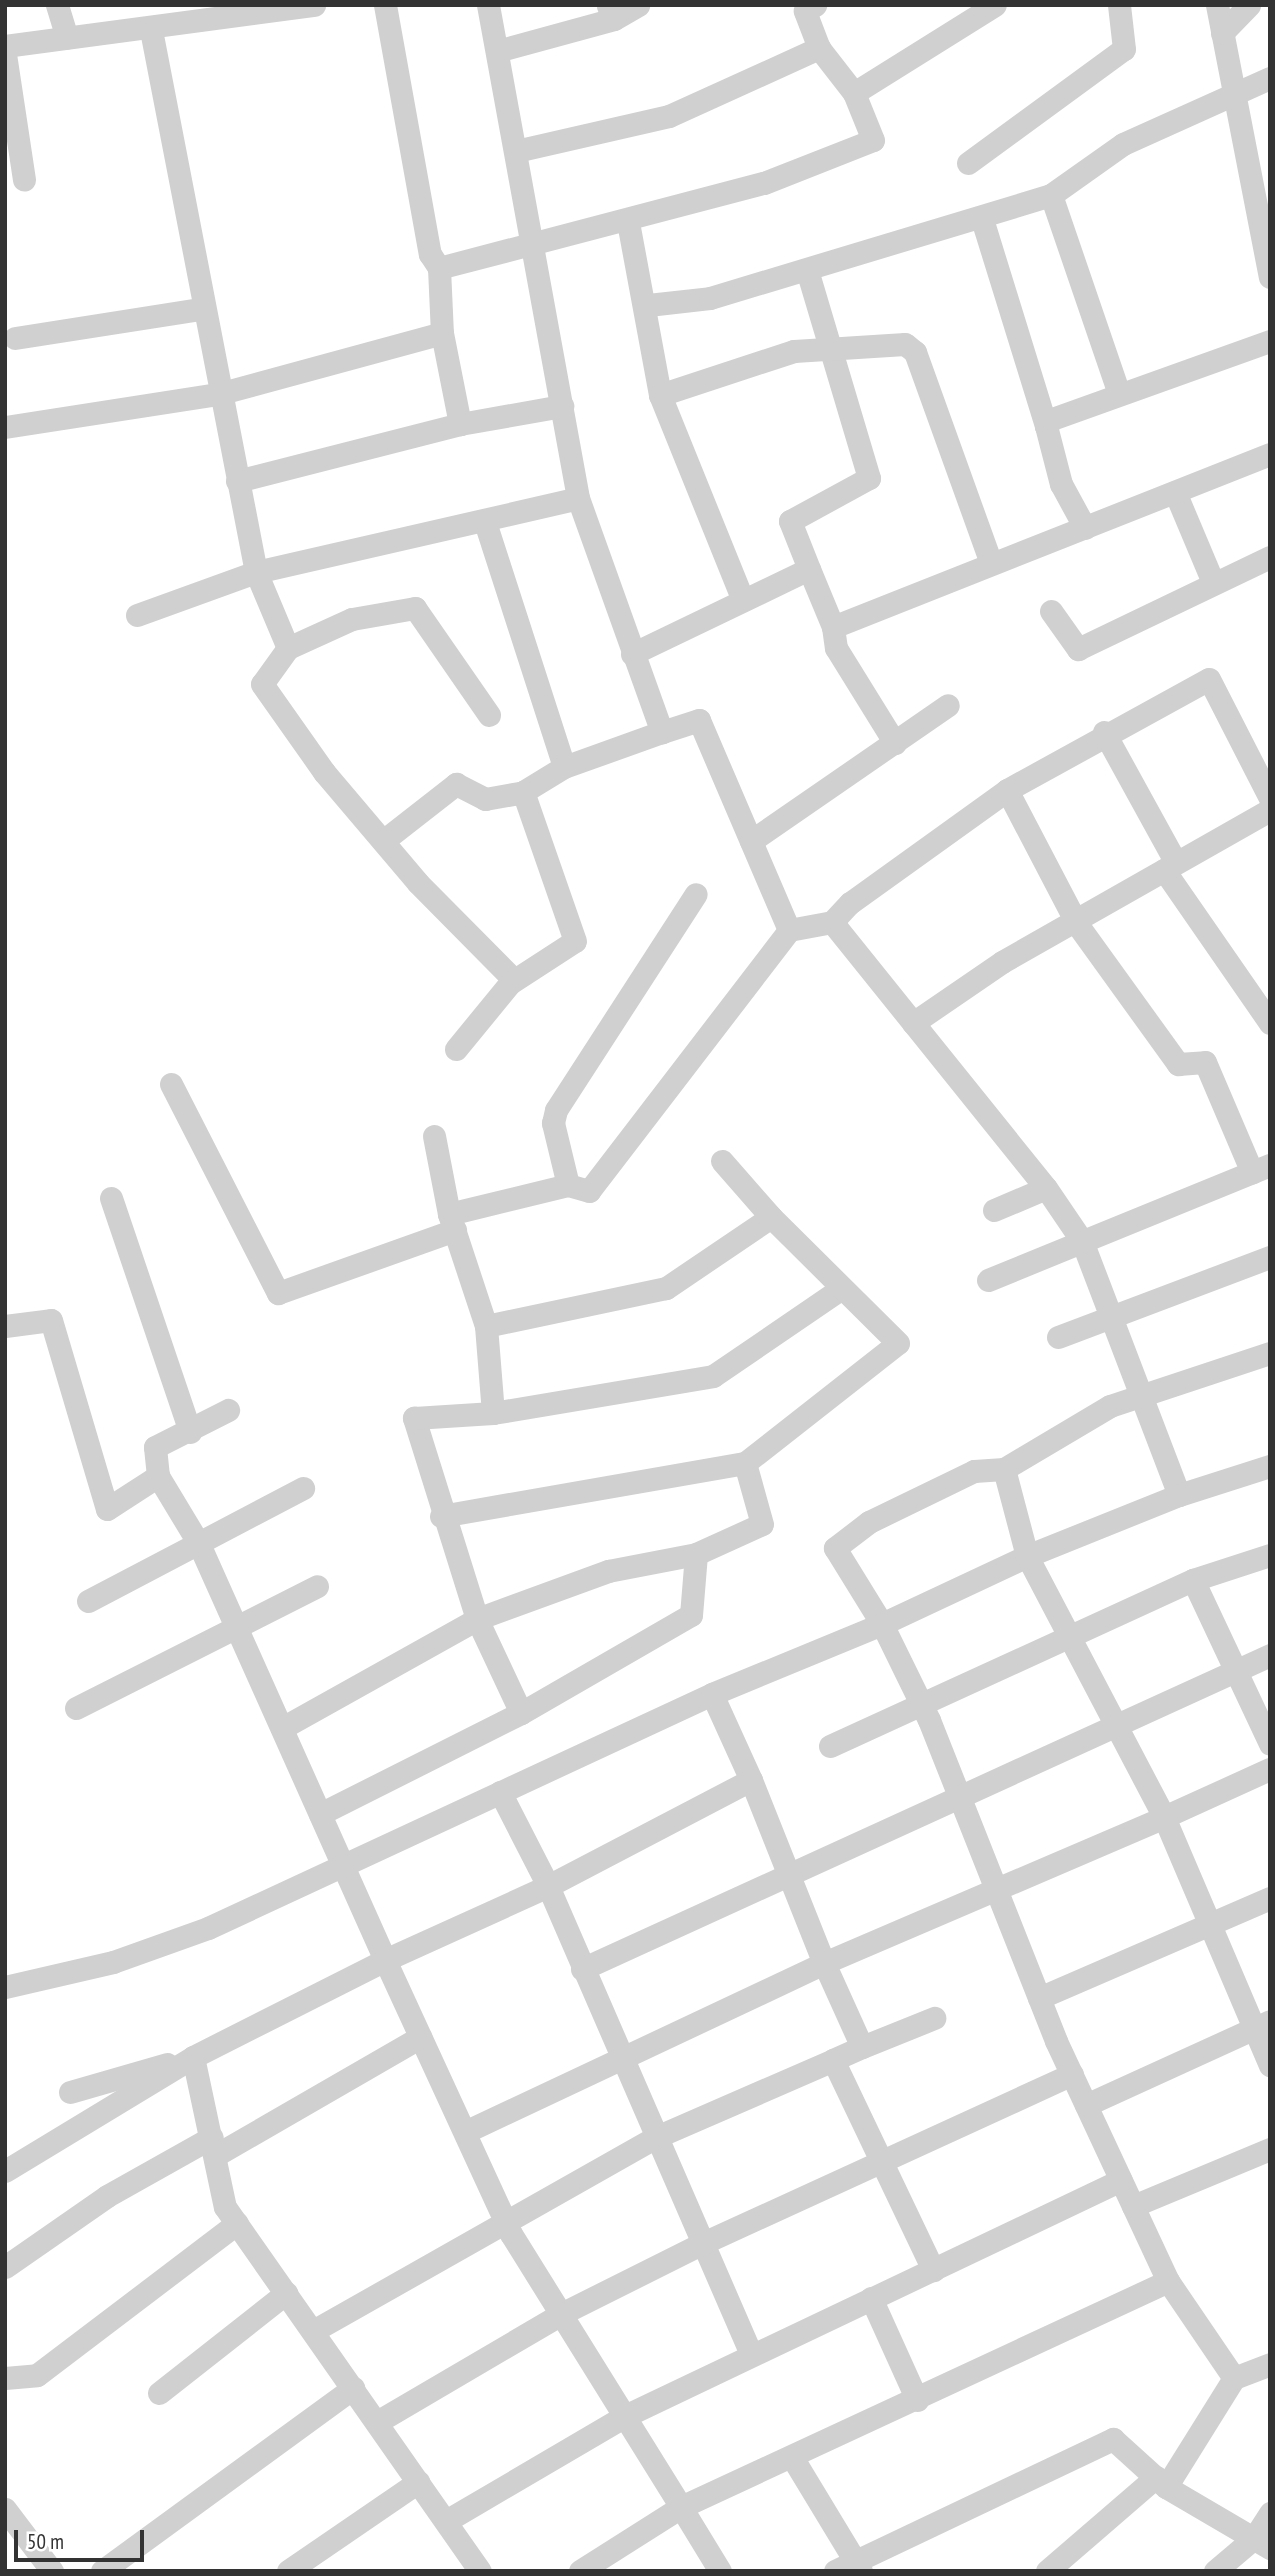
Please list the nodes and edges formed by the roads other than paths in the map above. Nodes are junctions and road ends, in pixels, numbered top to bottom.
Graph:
1 (57, 5) edge
2 (314, 5) edge
3 (385, 5) edge
4 (488, 5) edge
5 (638, 5) edge
6 (815, 5) edge
7 (1119, 5) edge
8 (1217, 5) edge
9 (1250, 5) edge
10 (994, 6) edge
11 (611, 12) edge
12 (218, 13) edge
13 (151, 30) junction
14 (1222, 33) junction
15 (67, 38) junction
16 (5, 46) edge
17 (819, 48) junction
18 (497, 51) junction
19 (5, 54) edge
20 (1270, 78) edge
21 (1233, 90) junction
22 (854, 93) junction
23 (516, 151) junction
24 (968, 163) dead end
25 (24, 180) dead end
26 (1262, 192) edge
27 (1051, 195) junction
28 (982, 219) junction
29 (628, 222) junction
30 (533, 241) junction
31 (439, 268) junction
32 (807, 270) junction
33 (1270, 277) edge
34 (648, 305) junction
35 (201, 309) junction
36 (442, 333) junction
37 (15, 338) dead end
38 (1270, 341) edge
39 (830, 350) junction
40 (218, 394) junction
41 (1119, 394) junction
42 (660, 395) junction
43 (562, 406) junction
44 (460, 424) junction
45 (1046, 426) junction
46 (5, 427) edge
47 (1270, 454) edge
48 (237, 481) junction
49 (1175, 492) junction
50 (578, 498) junction
51 (485, 522) junction
52 (1085, 528) junction
53 (1270, 557) edge
54 (991, 563) junction
55 (809, 569) junction
56 (256, 572) junction
57 (1212, 580) junction
58 (743, 600) junction
59 (1051, 611) dead end
60 (137, 615) dead end
61 (833, 627) junction
62 (288, 648) junction
63 (632, 654) junction
64 (948, 705) dead end
65 (489, 715) dead end
66 (662, 732) junction
67 (1104, 732) junction
68 (895, 743) junction
69 (564, 767) junction
70 (1007, 790) junction
71 (523, 792) junction
72 (1270, 798) edge
73 (1270, 810) edge
74 (383, 841) junction
75 (751, 841) junction
76 (1170, 866) junction
77 (696, 894) dead end
78 (1076, 920) junction
79 (832, 922) junction
80 (789, 930) junction
81 (514, 980) junction
82 (913, 1023) junction
83 (1270, 1023) edge
84 (456, 1049) dead end
85 (171, 1084) dead end
86 (434, 1136) dead end
87 (722, 1161) dead end
88 (1261, 1168) edge
89 (568, 1185) junction
90 (1045, 1188) junction
91 (111, 1198) dead end
92 (994, 1209) dead end
93 (771, 1217) junction
94 (452, 1222) junction
95 (1082, 1241) junction
96 (1270, 1257) edge
97 (988, 1280) dead end
98 (842, 1288) junction
99 (1114, 1317) junction
100 (5, 1326) edge
101 (486, 1326) junction
102 (1058, 1337) dead end
103 (1270, 1353) edge
104 (1141, 1396) junction
105 (228, 1410) dead end
106 (493, 1413) junction
107 (190, 1432) junction
108 (745, 1463) junction
109 (1270, 1466) edge
110 (1004, 1469) junction
111 (158, 1476) junction
112 (303, 1488) dead end
113 (1179, 1495) junction
114 (441, 1516) junction
115 (199, 1544) junction
116 (696, 1554) junction
117 (1270, 1555) edge
118 (1027, 1556) junction
119 (1193, 1580) junction
120 (317, 1586) dead end
121 (88, 1601) dead end
122 (477, 1619) junction
123 (881, 1624) junction
124 (236, 1627) junction
125 (1070, 1634) junction
126 (1270, 1655) edge
127 (1235, 1667) junction
128 (712, 1694) junction
129 (921, 1703) junction
130 (76, 1708) dead end
131 (521, 1713) junction
132 (1117, 1724) junction
133 (282, 1728) junction
134 (1270, 1744) edge
135 (830, 1746) dead end
136 (1270, 1769) edge
137 (751, 1780) junction
138 (500, 1792) junction
139 (960, 1797) junction
140 (320, 1814) junction
141 (1164, 1816) junction
142 (342, 1864) junction
143 (788, 1871) junction
144 (548, 1886) junction
145 (996, 1889) junction
146 (1270, 1898) edge
147 (1209, 1927) junction
148 (385, 1960) junction
149 (824, 1963) junction
150 (582, 1969) junction
151 (5, 1987) edge
152 (1039, 1998) junction
153 (934, 2018) dead end
154 (1261, 2026) edge
155 (421, 2037) junction
156 (862, 2047) junction
157 (193, 2057) junction
158 (619, 2058) junction
159 (833, 2060) junction
160 (1270, 2065) edge
161 (1072, 2074) junction
162 (70, 2092) dead end
163 (1086, 2105) junction
164 (465, 2132) junction
165 (654, 2138) junction
166 (214, 2146) junction
167 (1270, 2149) edge
168 (882, 2162) junction
169 (5, 2171) edge
170 (1121, 2180) junction
171 (1133, 2206) junction
172 (237, 2223) junction
173 (507, 2223) junction
174 (701, 2244) junction
175 (5, 2267) edge
176 (933, 2270) junction
177 (1168, 2281) junction
178 (286, 2293) junction
179 (871, 2298) junction
180 (561, 2314) junction
181 (313, 2331) junction
182 (751, 2354) junction
183 (1270, 2364) edge
184 (5, 2377) edge
185 (1234, 2378) junction
186 (353, 2388) junction
187 (159, 2393) dead end
188 (918, 2400) junction
189 (625, 2416) junction
190 (377, 2422) junction
191 (792, 2457) junction
192 (418, 2482) junction
193 (1161, 2482) junction
194 (681, 2507) junction
195 (5, 2509) edge
196 (1270, 2513) edge
197 (446, 2521) junction
198 (1262, 2543) edge
199 (850, 2567) edge
200 (52, 2571) edge
201 (102, 2571) edge
202 (288, 2571) edge
203 (480, 2571) edge
204 (580, 2571) edge
205 (720, 2571) edge
206 (1047, 2571) edge
207 (1215, 2571) edge

1 - 15 street
2 - 12 street
3 - 31 street
4 - 18 street
5 - 11 street
6 - 17 street
7 - 24 street
8 - 14 street
9 - 14 street
10 - 22 street
11 - 18 street
12 - 13 street
13 - 15 street
13 - 35 street
14 - 21 street
15 - 16 street
17 - 22 street
17 - 23 street
18 - 23 street
19 - 25 street
20 - 21 street
21 - 26 street
21 - 27 street
22 - 29 street
23 - 30 street
26 - 33 street
27 - 28 street
27 - 41 street
28 - 32 street
28 - 45 street
29 - 30 street
29 - 34 street
30 - 31 street
30 - 43 street
31 - 36 street
32 - 34 street
32 - 39 street
34 - 42 street
35 - 37 street
35 - 40 street
36 - 40 street
36 - 44 street
38 - 41 street
39 - 42 street
39 - 54 street
39 - 55 street
40 - 46 street
40 - 48 street
41 - 45 street
42 - 58 street
43 - 44 street
43 - 50 street
44 - 48 street
45 - 52 street
47 - 49 street
48 - 56 street
49 - 52 street
49 - 57 street
50 - 51 street
50 - 63 street
51 - 56 street
51 - 69 street
52 - 54 street
53 - 57 street
54 - 61 street
55 - 58 street
55 - 61 street
56 - 60 street
56 - 62 street
57 - 59 street
58 - 63 street
61 - 68 street
62 - 65 street
62 - 74 street
63 - 66 street
64 - 68 street
66 - 69 street
66 - 75 street
67 - 70 street
67 - 72 street
67 - 76 street
68 - 75 street
69 - 71 street
70 - 78 street
70 - 79 street
71 - 74 street
71 - 81 street
73 - 76 street
74 - 81 street
75 - 80 street
76 - 78 street
76 - 83 street
77 - 89 street
78 - 82 street
78 - 88 street
79 - 80 street
79 - 82 street
80 - 89 street
81 - 84 street
82 - 90 street
85 - 94 street
86 - 94 street
87 - 93 street
88 - 95 street
89 - 94 street
90 - 92 street
90 - 95 street
91 - 107 street
93 - 98 street
93 - 101 street
94 - 101 street
95 - 97 street
95 - 99 street
96 - 99 street
98 - 106 street
98 - 108 street
99 - 102 street
99 - 104 street
100 - 111 street
101 - 106 street
103 - 104 street
104 - 110 street
104 - 113 street
105 - 107 street
106 - 114 street
107 - 111 street
108 - 114 street
108 - 116 street
109 - 113 street
110 - 118 street
110 - 123 street
111 - 115 street
112 - 115 street
113 - 118 street
114 - 122 street
115 - 121 street
115 - 124 street
116 - 122 street
116 - 131 street
117 - 119 street
118 - 123 street
118 - 125 street
119 - 125 street
119 - 127 street
120 - 124 street
122 - 131 street
122 - 133 street
123 - 128 street
123 - 129 street
124 - 130 street
124 - 133 street
125 - 129 street
125 - 132 street
126 - 127 street
127 - 132 street
127 - 134 street
128 - 137 street
128 - 138 street
129 - 135 street
129 - 139 street
131 - 140 street
132 - 139 street
132 - 141 street
133 - 140 street
136 - 141 street
137 - 143 street
137 - 144 street
138 - 142 street
138 - 144 street
139 - 143 street
139 - 145 street
140 - 142 street
141 - 145 street
141 - 147 street
142 - 148 street
142 - 151 street
143 - 149 street
143 - 150 street
144 - 148 street
144 - 150 street
145 - 149 street
145 - 152 street
146 - 147 street
147 - 152 street
147 - 154 street
148 - 155 street
148 - 157 street
149 - 156 street
149 - 158 street
150 - 158 street
152 - 161 street
153 - 156 street
154 - 160 street
154 - 163 street
155 - 164 street
155 - 166 street
156 - 159 street
157 - 162 street
157 - 166 street
157 - 169 street
158 - 164 street
158 - 165 street
159 - 165 street
159 - 168 street
161 - 163 street
161 - 168 street
163 - 170 street
164 - 173 street
165 - 173 street
165 - 174 street
166 - 172 street
166 - 175 street
167 - 171 street
168 - 174 street
168 - 176 street
170 - 171 street
170 - 176 street
171 - 177 street
172 - 178 street
172 - 184 street
173 - 180 street
173 - 181 street
174 - 180 street
174 - 182 street
176 - 179 street
177 - 185 street
177 - 188 street
178 - 181 street
178 - 187 street
179 - 182 street
179 - 188 street
180 - 189 street
180 - 190 street
181 - 186 street
182 - 189 street
183 - 185 street
185 - 193 street
186 - 190 street
186 - 201 street
188 - 191 street
189 - 194 street
189 - 197 street
190 - 192 street
191 - 194 street
191 - 199 street
192 - 197 street
192 - 202 street
193 - 198 street
193 - 199 street
193 - 206 street
194 - 204 street
194 - 205 street
195 - 200 street
196 - 198 street
197 - 203 street
198 - 207 street

